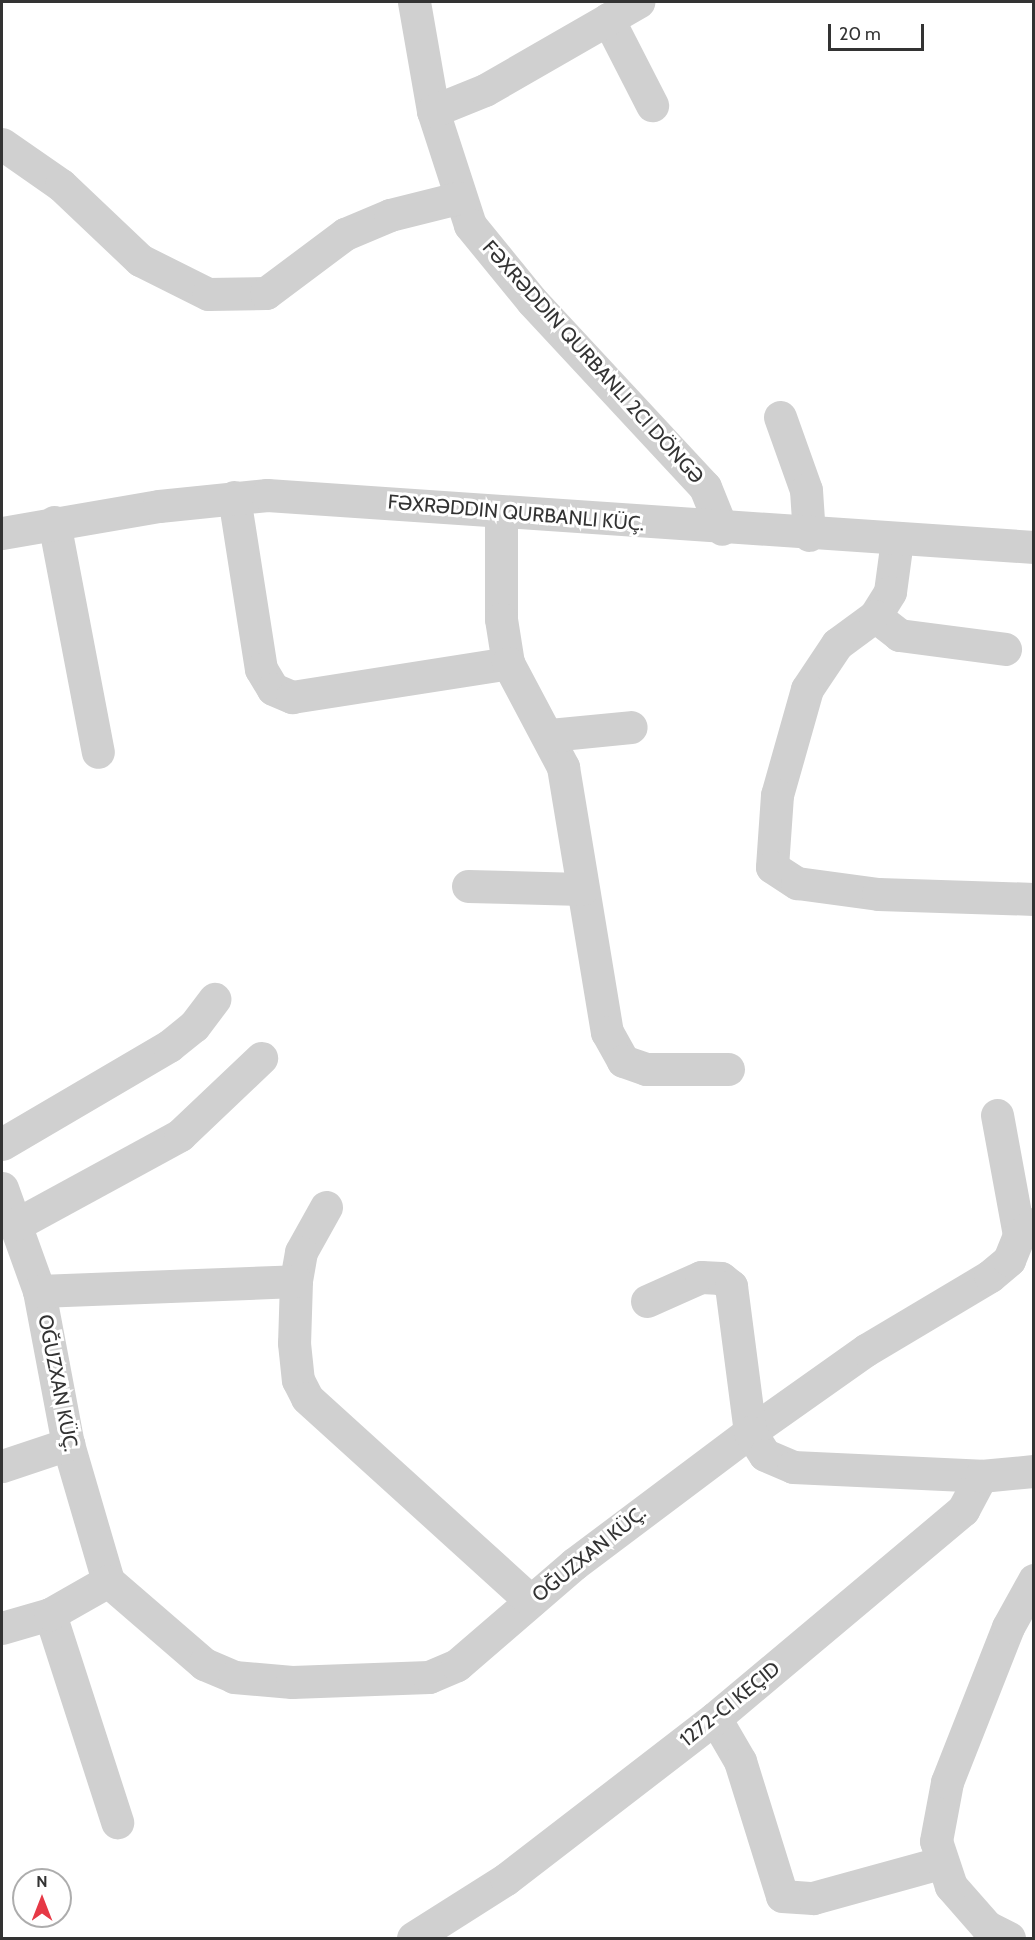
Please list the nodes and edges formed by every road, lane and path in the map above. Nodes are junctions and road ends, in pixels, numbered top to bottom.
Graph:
1 (414, 2) edge
2 (638, 2) edge
3 (608, 19) junction
4 (652, 105) dead end
5 (433, 111) junction
6 (2, 144) edge
7 (458, 198) junction
8 (780, 417) dead end
9 (234, 497) junction
10 (501, 513) junction
11 (54, 522) junction
12 (722, 529) junction
13 (2, 533) edge
14 (809, 535) junction
15 (897, 540) junction
16 (1034, 547) edge
17 (875, 616) junction
18 (1005, 649) dead end
19 (508, 663) junction
20 (631, 727) dead end
21 (550, 735) junction
22 (98, 752) dead end
23 (468, 886) dead end
24 (582, 889) junction
25 (1034, 899) edge
26 (214, 999) dead end
27 (261, 1058) dead end
28 (728, 1069) dead end
29 (997, 1115) dead end
30 (2, 1144) edge
31 (2, 1188) edge
32 (326, 1207) dead end
33 (17, 1224) junction
34 (1026, 1229) edge
35 (296, 1281) junction
36 (39, 1291) junction
37 (647, 1301) dead end
38 (750, 1432) junction
39 (68, 1444) junction
40 (2, 1466) edge
41 (1034, 1471) edge
42 (981, 1476) junction
43 (1034, 1580) edge
44 (108, 1581) junction
45 (531, 1600) junction
46 (50, 1614) junction
47 (2, 1628) edge
48 (714, 1718) junction
49 (117, 1822) dead end
50 (940, 1863) junction
51 (412, 1938) edge
52 (1009, 1938) edge

1 - 5 street
2 - 3 street
3 - 4 street
3 - 5 street
5 - 7 street
6 - 7 street
7 - 12 street
8 - 14 street
9 - 10 street
9 - 11 street
9 - 19 street
10 - 12 street
10 - 19 street
11 - 13 street
11 - 22 street
12 - 14 street
14 - 15 street
15 - 16 street
15 - 17 street
17 - 18 street
17 - 25 street
19 - 21 street
20 - 21 street
21 - 24 street
23 - 24 street
24 - 28 street
26 - 30 street
27 - 33 street
29 - 34 street
31 - 33 street, OĞUZXAN KÜÇ.
32 - 35 street
33 - 36 street, OĞUZXAN KÜÇ.
34 - 38 street, OĞUZXAN KÜÇ.
35 - 36 street
35 - 45 street
36 - 39 street, OĞUZXAN KÜÇ.
37 - 38 street
38 - 42 street
38 - 45 street, OĞUZXAN KÜÇ.
39 - 40 street
39 - 44 street, OĞUZXAN KÜÇ.
41 - 42 street
42 - 48 street, 1272-CI KEÇID
43 - 50 street
44 - 45 street, OĞUZXAN KÜÇ.
44 - 46 street
46 - 47 street
46 - 49 street
48 - 50 street
48 - 51 street, 1272-CI KEÇID
50 - 52 street

